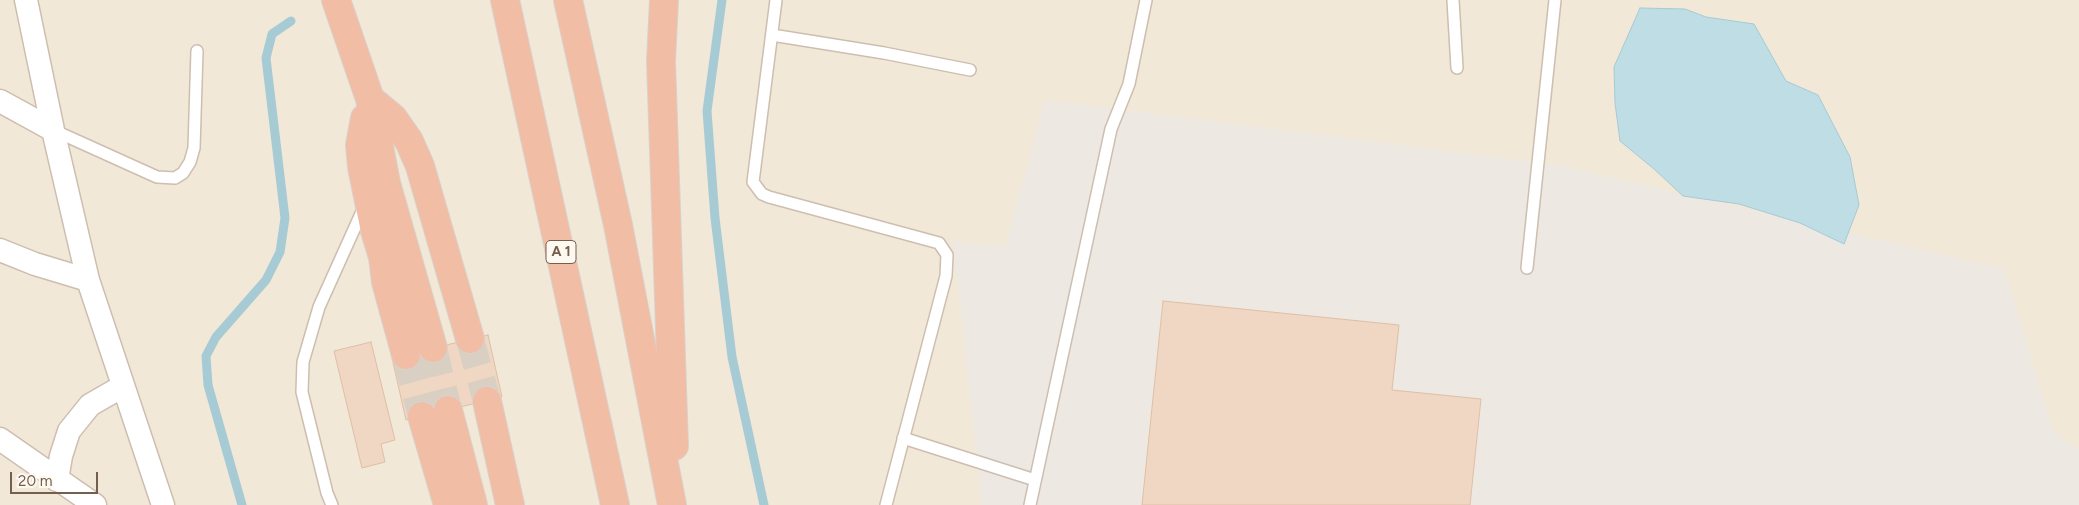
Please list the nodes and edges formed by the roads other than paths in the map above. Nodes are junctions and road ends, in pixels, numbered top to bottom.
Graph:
1 (26, 0) edge
2 (336, 0) edge
3 (505, 0) edge
4 (568, 0) edge
5 (664, 0) edge
6 (776, 0) edge
7 (1146, 0) edge
8 (1453, 0) edge
9 (1555, 0) edge
10 (772, 35) junction
11 (197, 51) dead end
12 (1457, 68) dead end
13 (970, 70) dead end
14 (370, 99) junction
15 (0, 101) edge
16 (54, 130) junction
17 (369, 196) junction
18 (0, 250) edge
19 (1527, 268) dead end
20 (88, 280) junction
21 (452, 343) tunnel mouth
22 (406, 355) tunnel mouth
23 (124, 386) junction
24 (456, 408) junction
25 (904, 438) junction
26 (0, 439) edge
27 (1035, 480) junction
28 (61, 491) edge
29 (95, 505) edge
30 (163, 505) edge
31 (332, 505) edge
32 (448, 505) edge
33 (472, 505) edge
34 (492, 505) edge
35 (510, 505) edge
36 (615, 505) edge
37 (672, 505) edge
38 (676, 505) edge
39 (886, 505) edge
40 (1030, 505) edge

1 - 16 street
2 - 14 highway
3 - 36 highway, A 1
4 - 37 highway
5 - 38 highway
6 - 10 lane
7 - 27 lane
8 - 12 lane
9 - 19 lane
10 - 13 lane
10 - 25 lane
11 - 16 lane
14 - 17 highway
14 - 21 highway
15 - 16 street
16 - 20 street
17 - 22 highway
17 - 31 lane
18 - 20 street
20 - 23 street
23 - 28 street
23 - 30 street
24 - 32 highway
24 - 33 highway
24 - 34 highway
24 - 35 highway
25 - 27 lane
25 - 39 lane
26 - 28 street
27 - 40 lane
28 - 29 street

